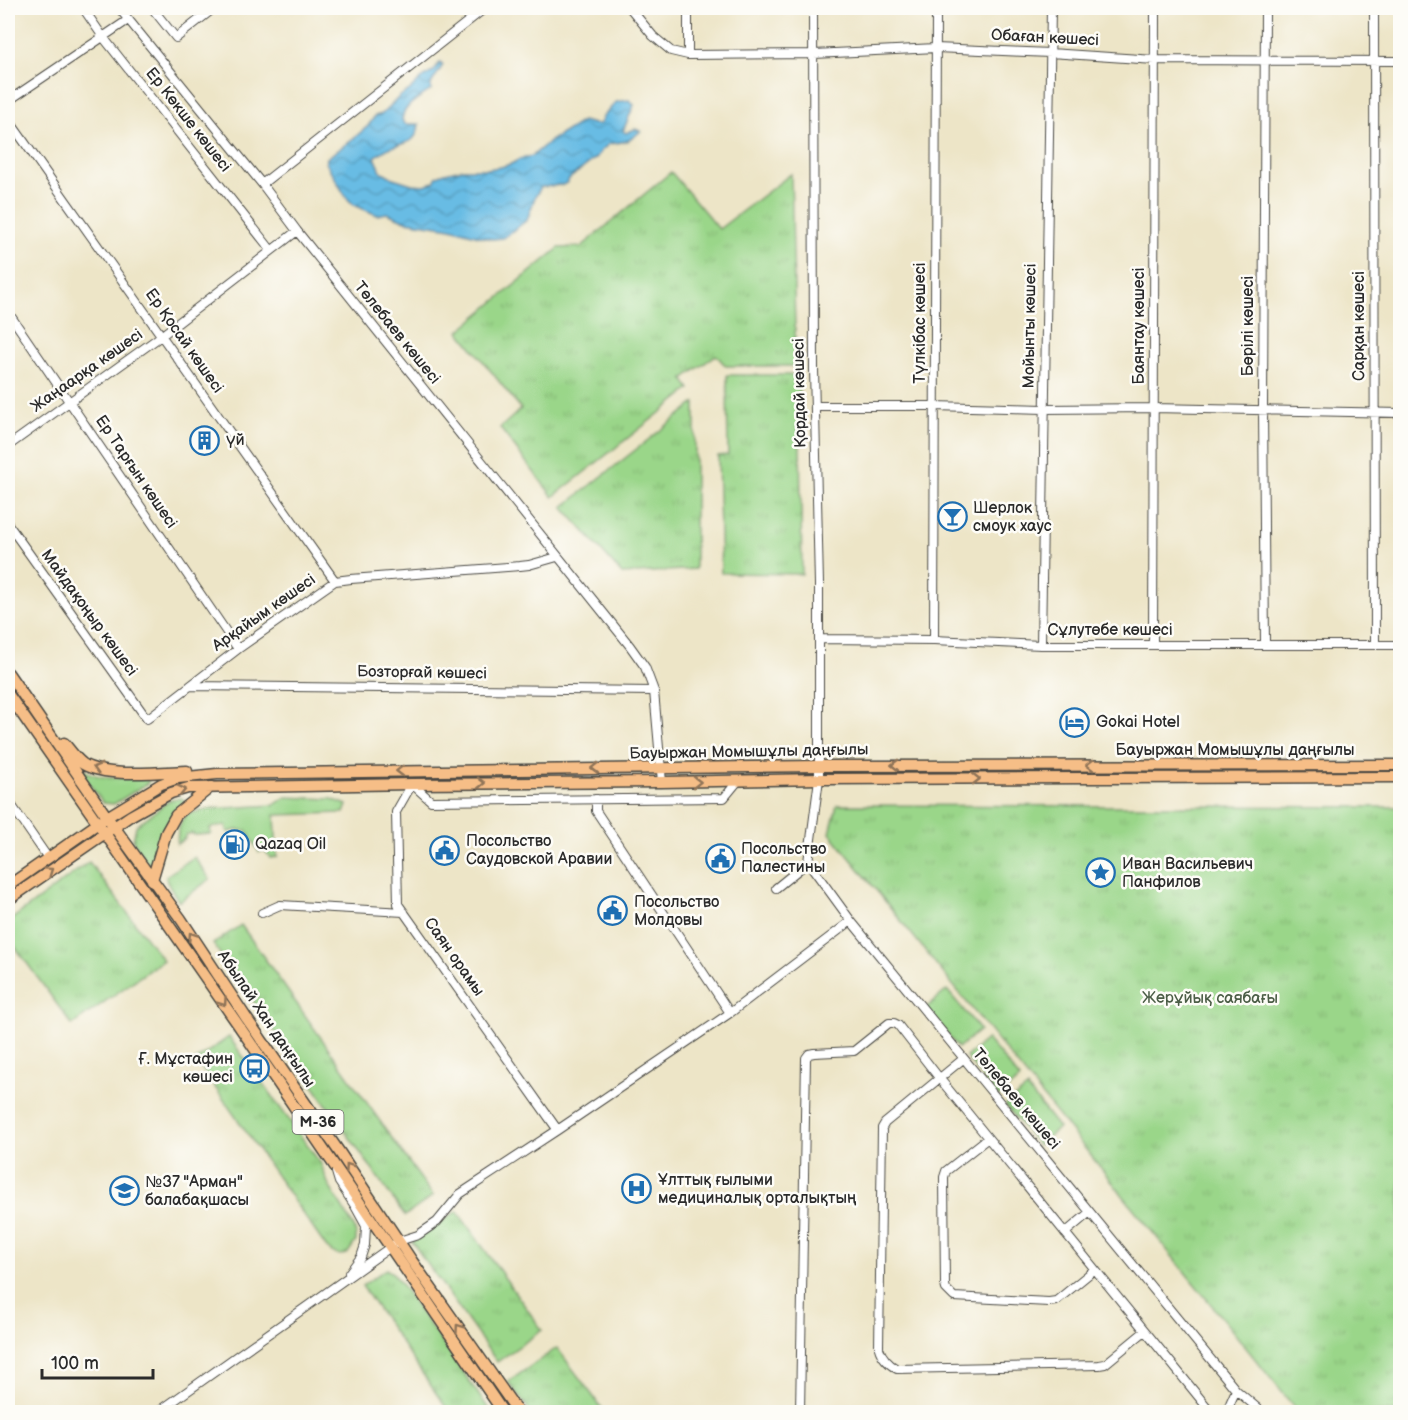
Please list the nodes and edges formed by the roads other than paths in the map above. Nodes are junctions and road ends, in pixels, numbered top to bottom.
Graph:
1 (83, 8) edge
2 (152, 8) edge
3 (214, 8) edge
4 (485, 8) edge
5 (630, 8) edge
6 (688, 8) edge
7 (813, 8) edge
8 (936, 8) edge
9 (1051, 8) edge
10 (1155, 8) edge
11 (1265, 8) edge
12 (1374, 8) edge
13 (125, 12) edge
14 (103, 37) junction
15 (936, 48) junction
16 (1050, 53) junction
17 (814, 54) junction
18 (688, 55) junction
19 (1155, 60) junction
20 (1264, 60) junction
21 (1373, 61) junction
22 (1401, 61) edge
23 (8, 102) edge
24 (8, 118) edge
25 (262, 184) junction
26 (297, 231) junction
27 (271, 250) junction
28 (8, 312) edge
29 (161, 336) junction
30 (69, 401) junction
31 (815, 406) junction
32 (934, 406) junction
33 (1153, 408) junction
34 (1044, 409) junction
35 (1263, 409) junction
36 (1375, 412) junction
37 (1401, 413) edge
38 (8, 446) edge
39 (8, 524) edge
40 (557, 557) junction
41 (335, 581) junction
42 (819, 639) junction
43 (934, 640) junction
44 (1041, 645) junction
45 (1153, 645) junction
46 (1265, 645) junction
47 (1375, 645) junction
48 (1401, 645) edge
49 (238, 649) junction
50 (8, 673) edge
51 (189, 686) junction
52 (654, 691) junction
53 (8, 693) edge
54 (16, 706) edge
55 (147, 719) joint
56 (819, 765) junction
57 (1401, 765) edge
58 (661, 767) junction
59 (218, 774) junction
60 (1401, 777) edge
61 (819, 779) junction
62 (738, 781) junction
63 (662, 783) junction
64 (412, 784) junction
65 (212, 787) junction
66 (596, 799) junction
67 (8, 800) edge
68 (103, 820) junction
69 (110, 829) junction
70 (48, 858) junction
71 (808, 862) junction
72 (152, 880) junction
73 (8, 885) edge
74 (776, 888) dead end
75 (8, 900) edge
76 (262, 912) dead end
77 (404, 912) junction
78 (851, 921) junction
79 (730, 1013) junction
80 (963, 1059) junction
81 (940, 1079) junction
82 (556, 1130) junction
83 (988, 1138) junction
84 (330, 1158) junction
85 (1090, 1212) junction
86 (1065, 1233) junction
87 (394, 1245) junction
88 (1094, 1270) junction
89 (343, 1280) junction
90 (1145, 1331) junction
91 (1236, 1390) junction
92 (158, 1413) edge
93 (503, 1413) edge
94 (518, 1413) edge
95 (800, 1413) edge
96 (1211, 1413) edge
97 (1224, 1413) edge
98 (1262, 1413) edge

1 - 14 street, Ер Көкше көшесі
2 - 3 street
4 - 25 street
5 - 18 street
6 - 18 street
7 - 17 street, Қордай көшесі
8 - 15 street, Түлкібас көшесі
9 - 16 street, Мойынты көшесі
10 - 19 street, Баянтау көшесі
11 - 20 street, Бөрілі көшесі
12 - 21 street, Сарқан көшесі
13 - 14 street
13 - 25 street, Төлебаев көшесі
14 - 23 street
14 - 27 street, Ер Көкше көшесі
15 - 16 street, Обаған көшесі
15 - 17 street, Обаған көшесі
15 - 32 street, Түлкібас көшесі
16 - 19 street, Обаған көшесі
16 - 34 street, Мойынты көшесі
17 - 18 street, Обаған көшесі
17 - 31 street, Қордай көшесі
19 - 20 street, Обаған көшесі
19 - 33 street, Баянтау көшесі
20 - 21 street, Обаған көшесі
20 - 35 street, Бөрілі көшесі
21 - 22 street, Обаған көшесі
21 - 36 street, Сарқан көшесі
24 - 29 street, Ер Қосай көшесі
25 - 26 street, Төлебаев көшесі
26 - 27 street, Жаңаарқа көшесі
26 - 40 street, Төлебаев көшесі
27 - 29 street, Жаңаарқа көшесі
28 - 30 street, Ер Тарғын көшесі
29 - 30 street, Жаңаарқа көшесі
29 - 41 street, Ер Қосай көшесі
30 - 38 street, Жаңаарқа көшесі
30 - 49 street, Ер Тарғын көшесі
31 - 32 street
31 - 42 street, Қордай көшесі
32 - 34 street
32 - 43 street, Түлкібас көшесі
33 - 34 street
33 - 35 street
33 - 45 street, Баянтау көшесі
34 - 44 street, Мойынты көшесі
35 - 36 street
35 - 46 street, Бөрілі көшесі
36 - 37 street
36 - 47 street, Сарқан көшесі
39 - 55 street, Майдақоңыр көшесі
40 - 41 street, Арқайым көшесі
40 - 52 street, Төлебаев көшесі
41 - 49 street, Арқайым көшесі
42 - 43 street, Сұлутөбе көшесі
42 - 56 street, Қордай көшесі
43 - 44 street, Сұлутөбе көшесі
44 - 45 street, Сұлутөбе көшесі
45 - 46 street, Сұлутөбе көшесі
46 - 47 street, Сұлутөбе көшесі
47 - 48 street, Сұлутөбе көшесі
49 - 51 street, Арқайым көшесі
50 - 54 main road, Абылай Хан даңғылы / M-36
51 - 52 street, Бозторғай көшесі
51 - 55 street, Арқайым көшесі
52 - 58 street, Төлебаев көшесі
53 - 54 main road, Абылай Хан даңғылы / M-36
59 -> 54 main road
54 - 68 main road, Абылай Хан даңғылы / M-36
57 -> 56 main road, Бауыржан Момышұлы даңғылы
56 - 58 main road, Бауыржан Момышұлы даңғылы
56 - 61 street, Қордай көшесі
58 -> 59 main road, Бауыржан Момышұлы даңғылы
58 - 63 street, Төлебаев көшесі
59 - 68 main road, Бауыржан Момышұлы даңғылы
61 -> 60 main road, Бауыржан Момышұлы даңғылы
61 - 62 main road, Бауыржан Момышұлы даңғылы
61 - 71 street
63 -> 62 main road, Бауыржан Момышұлы даңғылы
62 - 66 street
64 -> 63 main road, Бауыржан Момышұлы даңғылы
64 - 65 main road, Бауыржан Момышұлы даңғылы
64 - 66 street
64 - 77 street, Саян орамы
69 -> 65 main road, Бауыржан Момышұлы даңғылы
65 - 72 main road
66 - 79 street
67 - 70 street
68 - 69 main road, Абылай Хан даңғылы / M-36
68 - 70 main road, Бауыржан Момышұлы даңғылы
69 - 72 main road, Абылай Хан даңғылы / M-36
75 -> 69 main road, Бауыржан Момышұлы даңғылы
69 -> 84 main road, Абылай Хан даңғылы / M-36
70 - 73 main road, Бауыржан Момышұлы даңғылы
71 - 74 street
71 - 78 street, Төлебаев көшесі
87 -> 72 main road, Абылай Хан даңғылы / M-36
76 - 77 street
77 - 82 street, Саян орамы
78 - 79 street
78 - 80 street, Төлебаев көшесі
79 - 82 street
80 - 81 street
80 - 85 street, Төлебаев көшесі
81 - 83 street
81 - 90 street
81 - 95 street
82 - 87 street
83 - 86 street
83 - 88 street
84 - 87 main road, Абылай Хан даңғылы / M-36
84 - 89 street
85 - 86 street
85 - 91 street, Төлебаев көшесі
86 - 88 street
87 - 89 street
87 - 93 main road, Абылай Хан даңғылы / M-36
94 -> 87 main road, Абылай Хан даңғылы / M-36
88 - 90 street
89 - 92 street
90 - 96 street
91 - 97 street
91 - 98 street, Төлебаев көшесі

